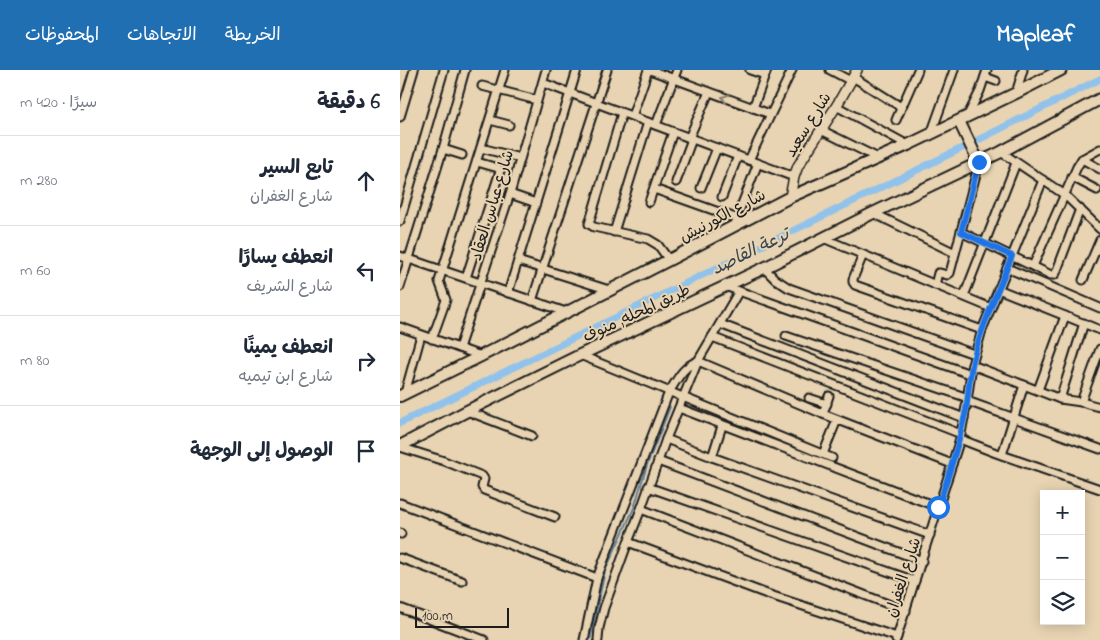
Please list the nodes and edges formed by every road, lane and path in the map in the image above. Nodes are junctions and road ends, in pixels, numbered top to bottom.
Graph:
1 (414, 70) edge
2 (444, 70) edge
3 (465, 70) edge
4 (505, 70) edge
5 (546, 70) edge
6 (577, 70) edge
7 (607, 70) edge
8 (649, 70) edge
9 (677, 70) edge
10 (750, 70) edge
11 (792, 70) edge
12 (830, 70) edge
13 (918, 70) edge
14 (954, 70) edge
15 (1023, 70) edge
16 (1062, 70) edge
17 (662, 72) edge
18 (766, 73) edge
19 (986, 74) edge
20 (854, 76) edge
21 (943, 76) dead end
22 (951, 78) junction
23 (674, 79) junction
24 (996, 81) dead end
25 (543, 83) junction
26 (482, 86) dead end
27 (499, 90) junction
28 (709, 92) junction
29 (570, 93) junction
30 (1016, 93) junction
31 (1100, 99) edge
32 (537, 100) junction
33 (596, 103) junction
34 (836, 106) junction
35 (902, 107) junction
36 (753, 108) junction
37 (622, 113) junction
38 (770, 114) junction
39 (632, 116) junction
40 (400, 117) edge
41 (490, 120) junction
42 (896, 120) dead end
43 (963, 122) junction
44 (652, 124) junction
45 (509, 125) dead end
46 (821, 130) junction
47 (673, 132) junction
48 (931, 134) junction
49 (691, 138) junction
50 (908, 144) junction
51 (481, 148) junction
52 (717, 148) junction
53 (443, 149) junction
54 (1100, 149) edge
55 (1001, 152) junction
56 (462, 155) dead end
57 (738, 156) junction
58 (520, 158) junction
59 (878, 158) junction
60 (1082, 159) junction
61 (748, 160) junction
62 (978, 160) junction
63 (476, 162) junction
64 (758, 163) junction
65 (1016, 163) junction
66 (1100, 170) edge
67 (794, 177) junction
68 (1072, 177) junction
69 (1043, 180) junction
70 (676, 182) dead end
71 (701, 188) dead end
72 (654, 189) junction
73 (1097, 190) dead end
74 (510, 194) junction
75 (1065, 194) junction
76 (790, 196) junction
77 (722, 197) dead end
78 (649, 202) dead end
79 (536, 203) junction
80 (740, 209) dead end
81 (1080, 209) junction
82 (874, 213) junction
83 (400, 221) edge
84 (744, 221) junction
85 (1099, 226) edge
86 (614, 232) junction
87 (961, 232) junction
88 (823, 238) junction
89 (1100, 240) edge
90 (984, 243) junction
91 (955, 253) junction
92 (863, 255) junction
93 (400, 256) edge
94 (1012, 256) junction
95 (408, 259) junction
96 (669, 260) junction
97 (518, 261) junction
98 (1033, 266) junction
99 (764, 268) junction
100 (1007, 268) junction
101 (442, 270) junction
102 (542, 270) junction
103 (466, 278) junction
104 (1083, 280) dead end
105 (480, 283) junction
106 (935, 285) junction
107 (400, 286) edge
108 (725, 286) junction
109 (998, 289) junction
110 (610, 290) junction
111 (739, 291) junction
112 (508, 293) junction
113 (964, 296) junction
114 (532, 301) junction
115 (991, 308) junction
116 (1100, 308) edge
117 (566, 312) junction
118 (1065, 316) junction
119 (1084, 323) junction
120 (720, 324) junction
121 (400, 327) edge
122 (982, 330) junction
123 (1100, 330) edge
124 (422, 335) junction
125 (786, 336) dead end
126 (712, 337) junction
127 (432, 339) junction
128 (459, 348) junction
129 (1100, 349) edge
130 (974, 354) junction
131 (580, 355) junction
132 (481, 356) junction
133 (698, 361) junction
134 (972, 365) junction
135 (970, 374) junction
136 (1024, 385) junction
137 (1038, 390) junction
138 (669, 392) junction
139 (402, 394) edge
140 (830, 396) dead end
141 (683, 397) junction
142 (809, 398) dead end
143 (968, 399) junction
144 (1060, 399) junction
145 (1081, 402) junction
146 (827, 404) junction
147 (1100, 407) edge
148 (679, 408) junction
149 (467, 411) junction
150 (823, 414) junction
151 (964, 418) junction
152 (1013, 418) junction
153 (838, 420) junction
154 (722, 426) junction
155 (532, 436) dead end
156 (960, 436) junction
157 (666, 439) junction
158 (400, 447) edge
159 (1100, 449) edge
160 (823, 454) junction
161 (1002, 455) junction
162 (712, 457) junction
163 (832, 458) dead end
164 (658, 461) junction
165 (952, 464) junction
166 (648, 487) junction
167 (1100, 489) edge
168 (400, 503) edge
169 (938, 507) junction
170 (641, 509) junction
171 (555, 517) dead end
172 (930, 534) junction
173 (628, 542) junction
174 (400, 558) edge
175 (922, 560) junction
176 (597, 578) junction
177 (462, 581) dead end
178 (915, 581) junction
179 (400, 608) edge
180 (906, 610) junction
181 (896, 638) edge
182 (484, 640) edge
183 (584, 640) edge
184 (598, 640) edge

1 - 40 street
2 - 83 street
3 - 53 street
4 - 27 street
5 - 25 street, شارع عباس العقاد
6 - 29 street
7 - 33 street
8 - 17 street
8 - 39 street
9 - 23 street
10 - 18 street
11 - 38 street
12 - 20 street
13 - 35 street
14 - 22 street
15 - 30 street
16 - 30 main road, شارع الكورنيش
17 - 23 street
18 - 36 street
19 - 24 street
19 - 43 street
20 - 34 street, شارع سعيد
20 - 35 street
21 - 22 street
22 - 48 street
23 - 28 street
23 - 44 street
25 - 29 street
25 - 32 street, شارع عباس العقاد
26 - 27 street
27 - 32 street
27 - 41 street
36 -> 28 street
28 - 49 street
29 - 33 street
29 - 79 street
30 - 43 main road, شارع الكورنيش
31 - 55 main road, طريق المحله, منوف
32 - 58 street, شارع عباس العقاد
33 - 37 street
33 - 102 street
34 - 46 street, شارع سعيد
34 - 50 street
35 - 42 street
36 - 38 street
37 - 39 street
37 - 86 street
38 - 61 street
39 - 44 street
41 - 45 street
41 - 51 street
43 - 48 main road, شارع الكورنيش
43 - 62 main road
44 - 47 street
44 - 86 street
46 - 59 street
46 - 67 street, شارع سعيد
47 - 49 street
47 - 72 street
48 - 50 main road, شارع الكورنيش
49 - 52 street
49 - 70 street
50 - 59 main road, شارع الكورنيش
51 - 58 street
51 - 63 street
52 - 57 street
52 - 71 street
53 - 56 street
53 - 95 street
54 - 60 street
55 - 62 main road, طريق المحله, منوف
55 - 65 street
57 - 61 street
57 - 77 street
58 - 74 street, شارع عباس العقاد
59 - 76 main road, شارع الكورنيش
60 - 66 street
60 - 68 street
61 - 64 street
62 - 82 main road, طريق المحله, منوف
62 - 87 street
63 - 101 street
63 - 103 street
64 - 67 street
64 - 80 street
65 - 69 street
65 - 90 street
67 - 76 street, شارع سعيد
68 - 73 street
68 - 75 street
69 - 75 street
69 - 94 street, شارع الغفران
72 - 78 street
72 - 84 street
74 - 79 street
74 - 105 street, شارع عباس العقاد
75 - 81 street
75 - 98 street
76 - 84 main road, شارع الكورنيش
79 - 97 street
81 - 85 street
81 - 98 street
82 - 88 main road, طريق المحله, منوف
82 - 91 street
84 - 96 main road, شارع الكورنيش
86 - 96 street
87 - 90 street
87 - 91 street
88 - 92 street
88 - 99 main road, طريق المحله, منوف
89 - 104 street
90 - 94 street
90 - 113 street
91 - 106 street
92 - 106 street
92 - 122 street
93 - 95 street
94 - 98 street
94 - 100 street, شارع الغفران
95 - 101 street
95 - 107 street
96 - 110 main road, شارع الكورنيش
97 - 102 street
97 - 112 street
99 - 108 main road, طريق المحله, منوف
99 - 130 street
100 - 109 street, شارع الغفران
100 - 116 street
101 - 103 street
101 - 127 street
102 - 110 street
102 - 114 street
103 - 105 street
105 - 112 street
105 - 128 street, شارع عباس العقاد
106 - 113 street
108 - 111 street
108 - 131 main road, طريق المحله, منوف
109 - 115 street, شارع الغفران
109 - 118 street
110 - 117 main road, شارع الكورنيش
111 - 120 street
111 - 135 street
112 - 114 street
113 - 115 street
114 - 117 street
115 - 122 street, شارع الغفران
117 - 132 main road, شارع الكورنيش
118 - 119 street
118 - 137 street
119 - 123 street
119 - 144 street
120 - 126 street
120 - 151 street
121 - 124 street
122 - 130 street, شارع الغفران
124 - 127 street
124 - 139 street
125 - 143 street
126 - 133 street
126 - 156 street
127 - 128 street
128 - 132 street
129 - 145 street
130 - 134 street, شارع الغفران
131 - 138 street
131 - 149 main road, طريق المحله, منوف
132 - 139 main road, شارع الكورنيش
133 - 138 street
133 - 141 street
133 - 150 street
134 - 135 street, شارع الغفران
134 - 136 street
135 - 143 street, شارع الغفران
136 - 137 street
136 - 152 street
137 - 144 street
138 - 141 street
138 - 176 street
140 - 146 street
141 - 148 street
141 - 160 street
142 - 146 street
143 - 151 street, شارع الغفران
143 - 152 street
144 - 145 street
145 - 147 street
146 - 150 street
148 - 154 street
148 - 157 street
149 - 155 street
149 - 158 main road, طريق المحله, منوف
150 - 153 street
151 - 156 street, شارع الغفران
152 - 159 street
152 - 161 street
153 - 160 street
153 - 165 street
154 - 162 street
154 - 169 street
156 - 161 street
156 - 165 street, شارع الغفران
157 - 162 street
157 - 164 street
158 - 171 street
160 - 163 street
161 - 167 street
162 - 172 street
164 - 166 street
164 - 175 street
165 - 169 street, شارع الغفران
166 - 170 street
166 - 178 street
168 - 176 street
169 - 172 street, شارع الغفران
170 - 173 street
170 - 180 street
172 - 175 street, شارع الغفران
173 - 181 street
173 - 184 street
174 - 177 street
175 - 178 street, شارع الغفران
176 - 183 street
178 - 180 street, شارع الغفران
179 - 182 street
180 - 181 street, شارع الغفران

